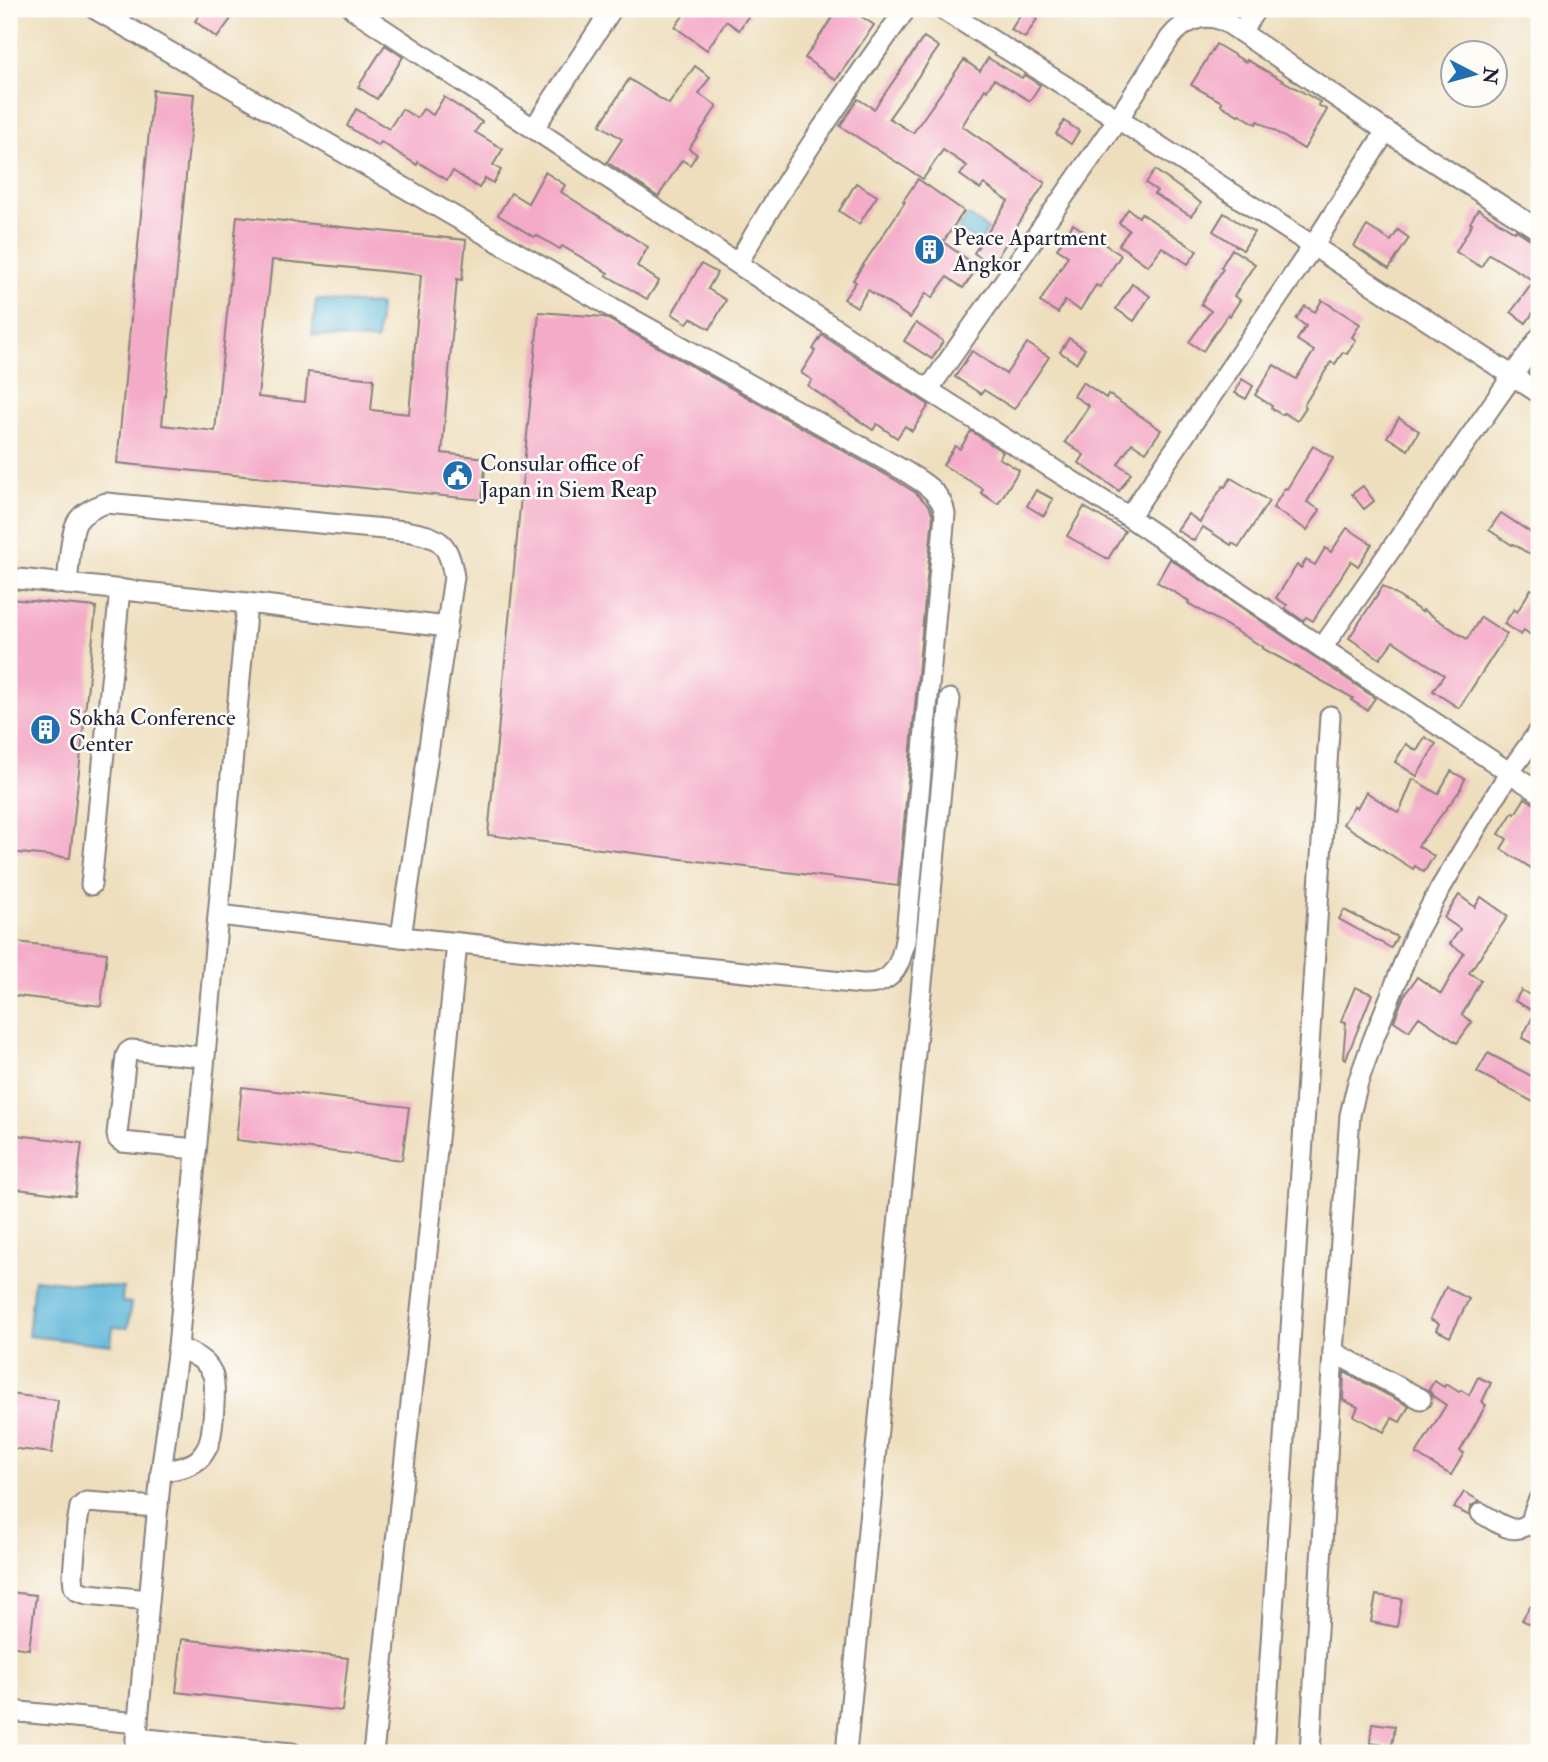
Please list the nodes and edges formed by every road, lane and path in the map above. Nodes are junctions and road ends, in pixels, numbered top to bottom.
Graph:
1 (95, 9) edge
2 (353, 9) edge
3 (612, 9) edge
4 (906, 9) edge
5 (942, 9) edge
6 (1256, 9) edge
7 (1241, 32) junction
8 (1118, 118) junction
9 (534, 128) junction
10 (1386, 131) junction
11 (1539, 230) edge
12 (1312, 246) junction
13 (738, 263) junction
14 (1539, 338) edge
15 (1514, 375) junction
16 (928, 390) junction
17 (1539, 393) edge
18 (1129, 517) junction
19 (9, 578) edge
20 (67, 584) junction
21 (120, 589) junction
22 (247, 603) junction
23 (447, 627) junction
24 (1322, 648) junction
25 (950, 699) dead end
26 (1330, 716) dead end
27 (1539, 731) edge
28 (1509, 773) junction
29 (1539, 792) edge
30 (91, 885) dead end
31 (219, 915) junction
32 (401, 937) junction
33 (457, 943) junction
34 (204, 1057) junction
35 (196, 1149) junction
36 (178, 1347) junction
37 (1333, 1352) junction
38 (1421, 1399) dead end
39 (161, 1472) junction
40 (1539, 1499) edge
41 (158, 1507) junction
42 (1480, 1513) dead end
43 (1536, 1526) edge
44 (149, 1600) junction
45 (9, 1711) edge
46 (136, 1738) edge
47 (292, 1753) edge
48 (372, 1753) edge
49 (846, 1753) edge
50 (1264, 1753) edge
51 (1310, 1753) edge

1 - 33 street
2 - 9 street
3 - 9 street
4 - 13 street
5 - 8 street
6 - 7 street
7 - 8 street
7 - 10 street
8 - 12 street
8 - 16 street
9 - 13 street
10 - 11 street
10 - 12 street
12 - 15 street
12 - 18 street
13 - 16 street
14 - 15 street
15 - 17 street
15 - 24 street
16 - 18 street
18 - 24 street
19 - 20 street
20 - 21 street
20 - 23 street
21 - 22 street
21 - 30 street
22 - 23 street
22 - 31 street
23 - 32 street
24 - 28 street
25 - 49 street
26 - 50 street
27 - 28 street
28 - 29 street
28 - 37 street
31 - 32 street
31 - 34 street
32 - 33 street
33 - 48 street
34 - 35 street
34 - 35 street
35 - 36 street
36 - 39 street
36 - 39 street
37 - 38 street
37 - 51 street
39 - 41 street
40 - 43 street
41 - 44 street
41 - 44 street
42 - 43 street
44 - 46 street
45 - 46 street
46 - 47 street

